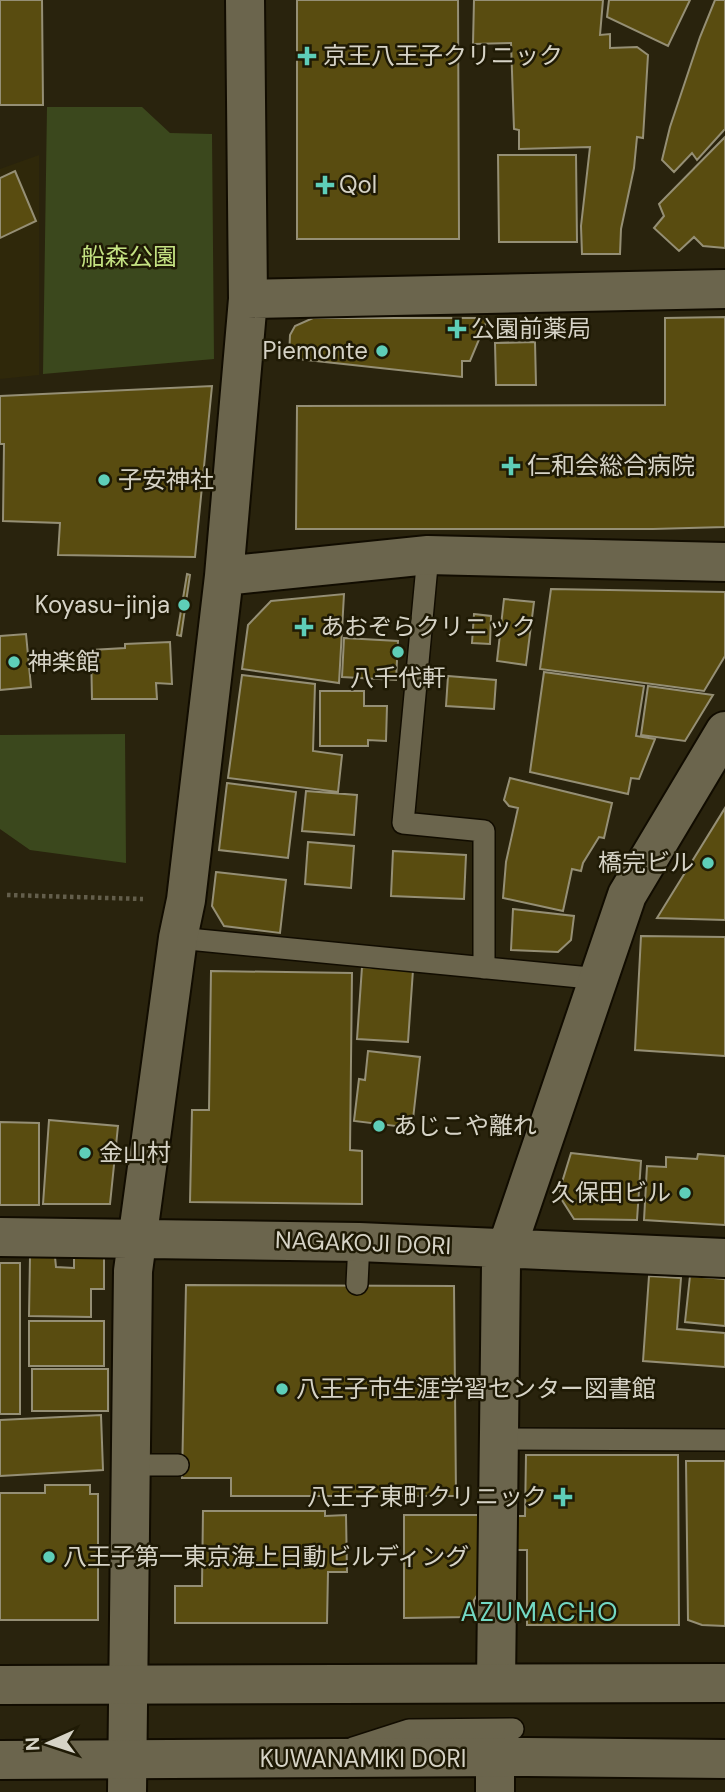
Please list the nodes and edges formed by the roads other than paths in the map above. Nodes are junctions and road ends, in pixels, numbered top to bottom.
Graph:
1 (245, 0) edge
2 (725, 289) edge
3 (248, 299) junction
4 (428, 555) junction
5 (725, 562) edge
6 (224, 576) junction
7 (725, 731) edge
8 (178, 938) junction
9 (484, 968) junction
10 (600, 979) junction
11 (0, 1237) edge
12 (136, 1238) junction
13 (359, 1242) junction
14 (507, 1248) junction
15 (725, 1258) edge
16 (357, 1284) dead end
17 (498, 1439) junction
18 (725, 1440) edge
19 (131, 1465) junction
20 (178, 1465) dead end
21 (496, 1683) junction
22 (725, 1683) edge
23 (682, 1684) junction
24 (0, 1685) edge
25 (127, 1685) junction
26 (725, 1700) edge
27 (725, 1759) edge
28 (0, 1760) edge
29 (501, 1760) edge
30 (127, 1776) edge

1 - 3 street
2 - 3 street
3 - 6 street
4 - 5 street
4 - 6 street
4 - 9 lane
6 - 8 street
7 - 10 street
8 - 9 lane
8 - 12 street
9 - 10 lane
10 - 14 street
11 - 12 street, NAGAKOJI DORI
12 - 13 street, NAGAKOJI DORI
12 - 19 street
13 - 14 street, NAGAKOJI DORI
13 - 16 lane
14 - 15 street, NAGAKOJI DORI
14 - 17 street
17 - 18 lane
17 - 21 street
19 - 20 lane
19 - 25 street
21 - 23 street
21 - 25 street
22 - 23 street
23 - 26 lane
24 - 25 street
25 - 30 street
27 - 29 street, KUWANAMIKI DORI
28 - 30 street, KUWANAMIKI DORI
29 - 30 street, KUWANAMIKI DORI

